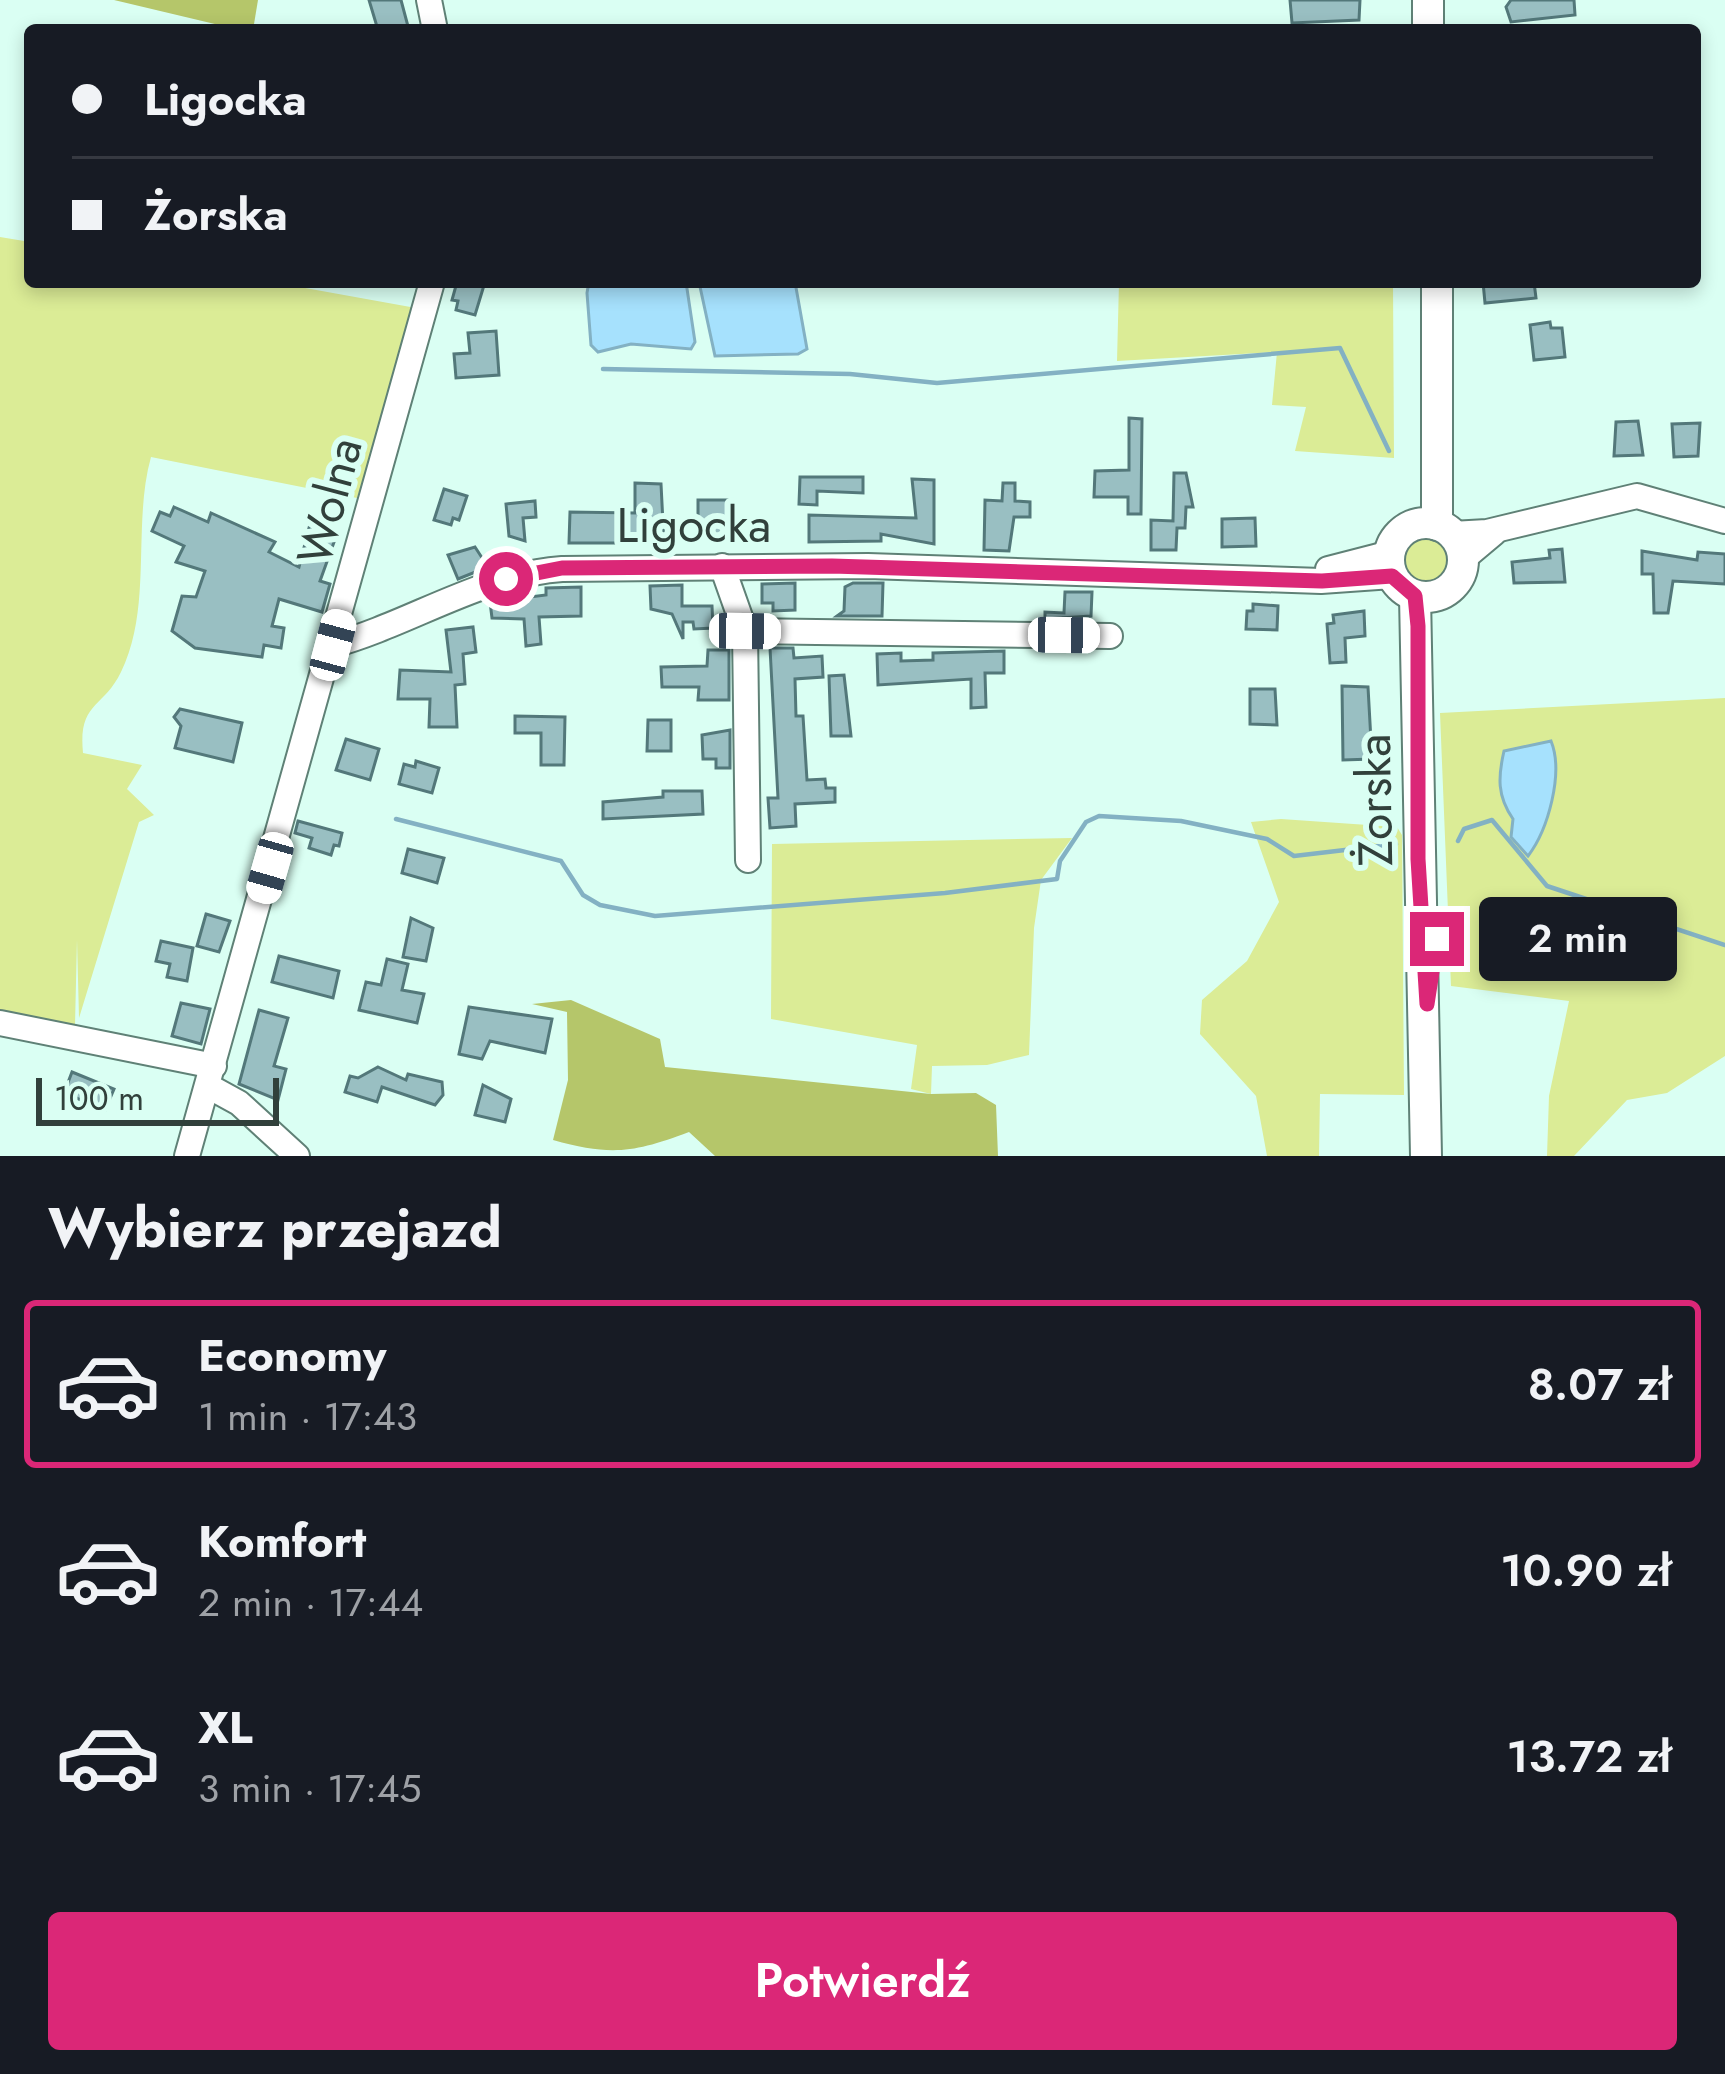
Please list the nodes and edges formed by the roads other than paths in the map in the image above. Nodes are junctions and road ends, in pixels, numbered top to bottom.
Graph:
1 (430, 288) edge
2 (1423, 288) edge
3 (1437, 288) edge
4 (1725, 520) edge
5 (1442, 536) junction
6 (722, 566) junction
7 (1408, 580) junction
8 (342, 612) junction
9 (394, 622) junction
10 (745, 631) junction
11 (1110, 636) dead end
12 (333, 645) junction
13 (748, 860) dead end
14 (0, 1023) edge
15 (211, 1076) junction
16 (187, 1156) edge
17 (297, 1156) edge
18 (1426, 1156) edge

1 - 8 street, Wolna
2 - 5 main road
3 - 5 main road
4 - 5 street
5 - 7 main road
5 - 7 main road
6 - 7 street, Ligocka
6 - 9 street, Ligocka
6 - 10 street
7 - 18 main road, Żorska
8 - 9 street
8 - 12 street, Wolna
9 - 12 street, Ligocka
10 - 11 street
10 - 13 street
12 - 15 street, Wolna
14 - 15 street
15 - 16 street, Wolna
15 - 17 street

